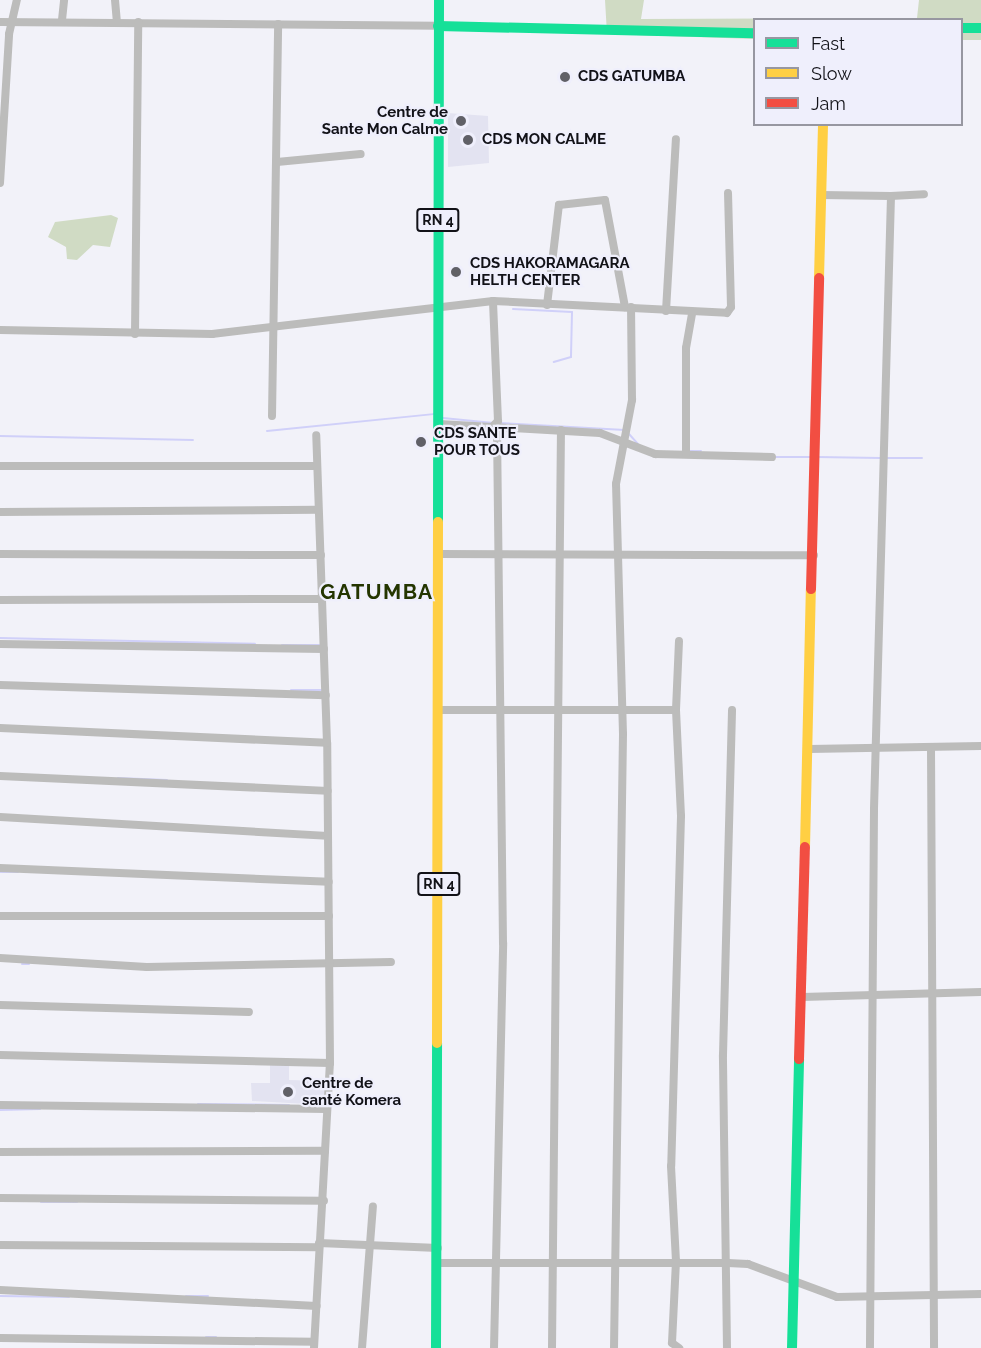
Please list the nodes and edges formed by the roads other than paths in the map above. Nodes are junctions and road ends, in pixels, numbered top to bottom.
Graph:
1 (17, 0) edge
2 (64, 0) edge
3 (115, 0) edge
4 (440, 0) edge
5 (62, 20) junction
6 (0, 22) edge
7 (15, 22) junction
8 (117, 22) junction
9 (138, 22) junction
10 (278, 24) junction
11 (438, 26) junction
12 (963, 28) edge
13 (981, 28) edge
14 (753, 33) edge
15 (823, 126) edge
16 (676, 139) dead end
17 (361, 154) dead end
18 (277, 162) junction
19 (0, 183) edge
20 (728, 193) dead end
21 (924, 194) dead end
22 (821, 195) junction
23 (891, 196) junction
24 (493, 301) junction
25 (441, 304) junction
26 (547, 305) junction
27 (628, 307) junction
28 (666, 311) junction
29 (692, 314) junction
30 (275, 325) junction
31 (0, 330) edge
32 (135, 334) junction
33 (272, 416) dead end
34 (439, 424) junction
35 (494, 425) junction
36 (561, 430) junction
37 (624, 432) junction
38 (316, 435) dead end
39 (686, 452) junction
40 (772, 457) dead end
41 (0, 466) edge
42 (317, 466) junction
43 (318, 510) junction
44 (0, 512) edge
45 (0, 554) edge
46 (439, 554) junction
47 (616, 554) junction
48 (321, 555) junction
49 (561, 555) junction
50 (814, 555) junction
51 (497, 556) junction
52 (322, 599) junction
53 (0, 600) edge
54 (679, 641) dead end
55 (0, 644) edge
56 (324, 649) junction
57 (0, 685) edge
58 (326, 695) junction
59 (501, 708) junction
60 (623, 709) junction
61 (439, 710) junction
62 (560, 710) junction
63 (675, 710) junction
64 (732, 710) dead end
65 (0, 728) edge
66 (327, 743) junction
67 (981, 746) edge
68 (876, 747) junction
69 (931, 748) junction
70 (809, 749) junction
71 (0, 776) edge
72 (328, 791) junction
73 (0, 817) edge
74 (327, 836) junction
75 (0, 868) edge
76 (330, 882) junction
77 (0, 916) edge
78 (329, 916) junction
79 (0, 958) edge
80 (328, 961) junction
81 (391, 962) dead end
82 (873, 992) junction
83 (981, 992) edge
84 (932, 993) junction
85 (802, 997) junction
86 (0, 1005) edge
87 (249, 1012) dead end
88 (0, 1055) edge
89 (330, 1063) junction
90 (0, 1105) edge
91 (326, 1109) junction
92 (325, 1151) junction
93 (0, 1152) edge
94 (0, 1198) edge
95 (324, 1201) junction
96 (373, 1206) dead end
97 (0, 1245) edge
98 (319, 1245) junction
99 (370, 1247) junction
100 (438, 1248) junction
101 (493, 1262) junction
102 (551, 1262) junction
103 (676, 1262) junction
104 (438, 1263) junction
105 (615, 1263) junction
106 (728, 1263) junction
107 (794, 1280) junction
108 (0, 1290) edge
109 (981, 1294) edge
110 (933, 1296) junction
111 (871, 1299) junction
112 (317, 1306) junction
113 (0, 1338) edge
114 (220, 1344) edge
115 (314, 1345) edge
116 (363, 1348) edge
117 (436, 1348) edge
118 (494, 1348) edge
119 (552, 1348) edge
120 (614, 1348) edge
121 (679, 1348) edge
122 (727, 1348) edge
123 (792, 1348) edge
124 (870, 1348) edge
125 (934, 1348) edge

1 - 7 street
2 - 5 street
3 - 8 street
4 - 11 main road, RN 4
5 - 7 street
5 - 8 street
6 - 7 street
7 - 19 street
8 - 9 street
9 - 10 street
9 - 32 street
10 - 11 street
10 - 18 street
11 - 14 main road
11 - 25 main road, RN 4
12 - 13 main road
15 - 22 main road
16 - 28 street
17 - 18 street
18 - 30 street
20 - 29 street
21 - 23 street
22 - 23 street
22 - 50 main road
23 - 68 street
24 - 25 street
24 - 26 street
24 - 35 street
25 - 30 street
25 - 34 main road, RN 4
26 - 27 street
26 - 27 street
27 - 28 street
27 - 37 street
28 - 29 street
29 - 39 street
30 - 32 street
30 - 33 street
31 - 32 street
34 - 35 street
34 - 46 main road, RN 4
35 - 36 street
35 - 51 street
36 - 37 street
36 - 49 street
37 - 39 street
37 - 47 street
38 - 42 street
39 - 40 street
41 - 42 street
42 - 43 street
43 - 44 street
43 - 48 street
45 - 48 street
46 - 51 street
46 - 61 main road, RN 4
47 - 49 street
47 - 50 street
47 - 60 street
48 - 52 street
49 - 51 street
49 - 62 street
50 - 70 main road
51 - 59 street
52 - 53 street
52 - 56 street
54 - 63 street
55 - 56 street
56 - 58 street
57 - 58 street
58 - 66 street
59 - 61 street
59 - 62 street
59 - 101 street
60 - 62 street
60 - 63 street
60 - 105 street
61 - 100 main road, RN 4
62 - 102 street
63 - 103 street
64 - 106 street
65 - 66 street
66 - 72 street
67 - 69 street
68 - 69 street
68 - 70 street
68 - 82 street
69 - 84 street
70 - 85 main road
71 - 72 street
72 - 74 street
73 - 74 street
74 - 76 street
75 - 76 street
76 - 78 street
77 - 78 street
78 - 80 street
79 - 80 street
80 - 81 street
80 - 89 street
82 - 84 street
82 - 85 street
82 - 111 street
83 - 84 street
84 - 110 street
85 - 107 main road
86 - 87 street
88 - 89 street
89 - 91 street
90 - 91 street
91 - 92 street
92 - 93 street
92 - 95 street
94 - 95 street
95 - 98 street
96 - 99 street
97 - 98 street
98 - 99 street
98 - 112 street
99 - 100 street
99 - 116 street
100 - 104 main road, RN 4
101 - 102 street
101 - 104 street
101 - 118 street
102 - 105 street
102 - 119 street
103 - 105 street
103 - 106 street
103 - 121 street
104 - 117 main road, RN 4
105 - 120 street
106 - 107 street
106 - 122 street
107 - 111 street
107 - 123 main road
108 - 112 street
109 - 110 street
110 - 111 street
110 - 125 street
111 - 124 street
112 - 115 street
113 - 114 street
114 - 115 street

